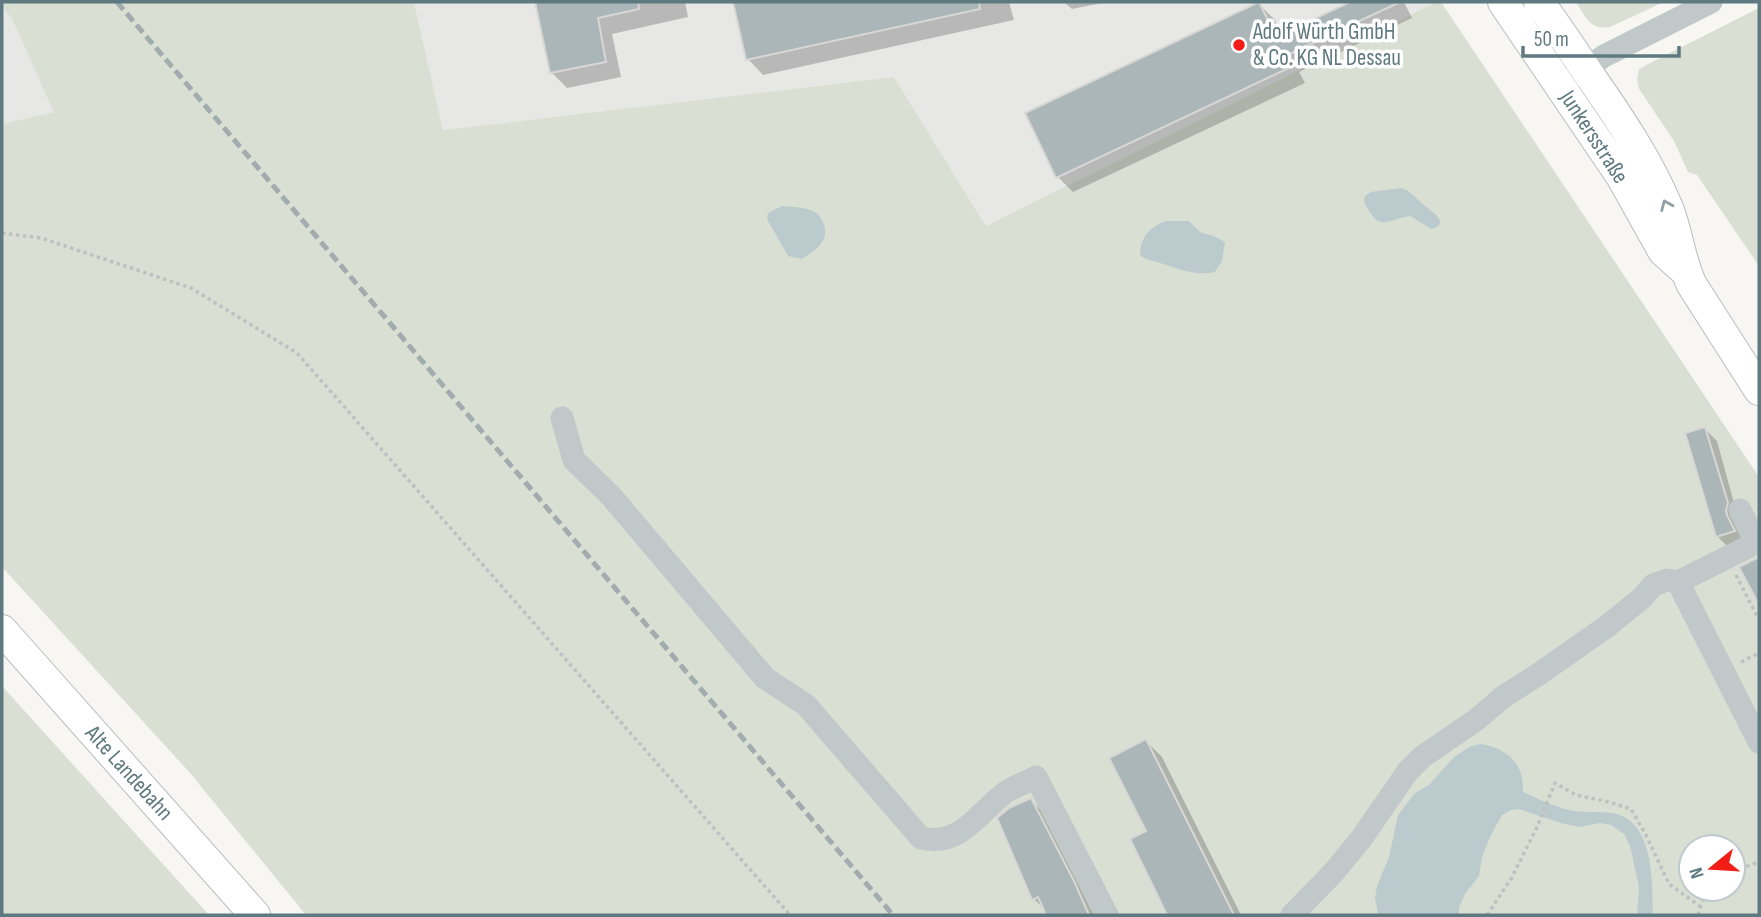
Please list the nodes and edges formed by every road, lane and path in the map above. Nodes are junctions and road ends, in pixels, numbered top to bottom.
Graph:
1 (1503, 2) edge
2 (1539, 2) edge
3 (1711, 2) edge
4 (1585, 69) junction
5 (1561, 86) junction
6 (2, 233) edge
7 (1685, 270) junction
8 (1759, 390) edge
9 (562, 418) dead end
10 (1740, 510) dead end
11 (1727, 558) junction
12 (1678, 582) junction
13 (1759, 620) edge
14 (2, 630) edge
15 (1759, 742) edge
16 (1702, 903) edge
17 (1701, 907) junction
18 (256, 915) edge
19 (790, 915) edge
20 (1107, 915) edge
21 (1292, 915) edge
22 (1487, 915) edge
23 (1698, 915) edge

1 - 5 main road, Junkersstraße
2 - 4 main road, Junkersstraße
3 - 4 street
4 - 5 street
7 -> 4 main road, Junkersstraße
5 - 7 main road, Junkersstraße
6 - 19 path
7 - 8 main road, Junkersstraße
9 - 20 street
10 - 11 street
11 - 12 street
11 - 13 path
12 - 15 street
12 - 21 street
14 - 18 main road, Alte Landebahn
16 - 17 path
17 - 22 path
17 - 23 path

